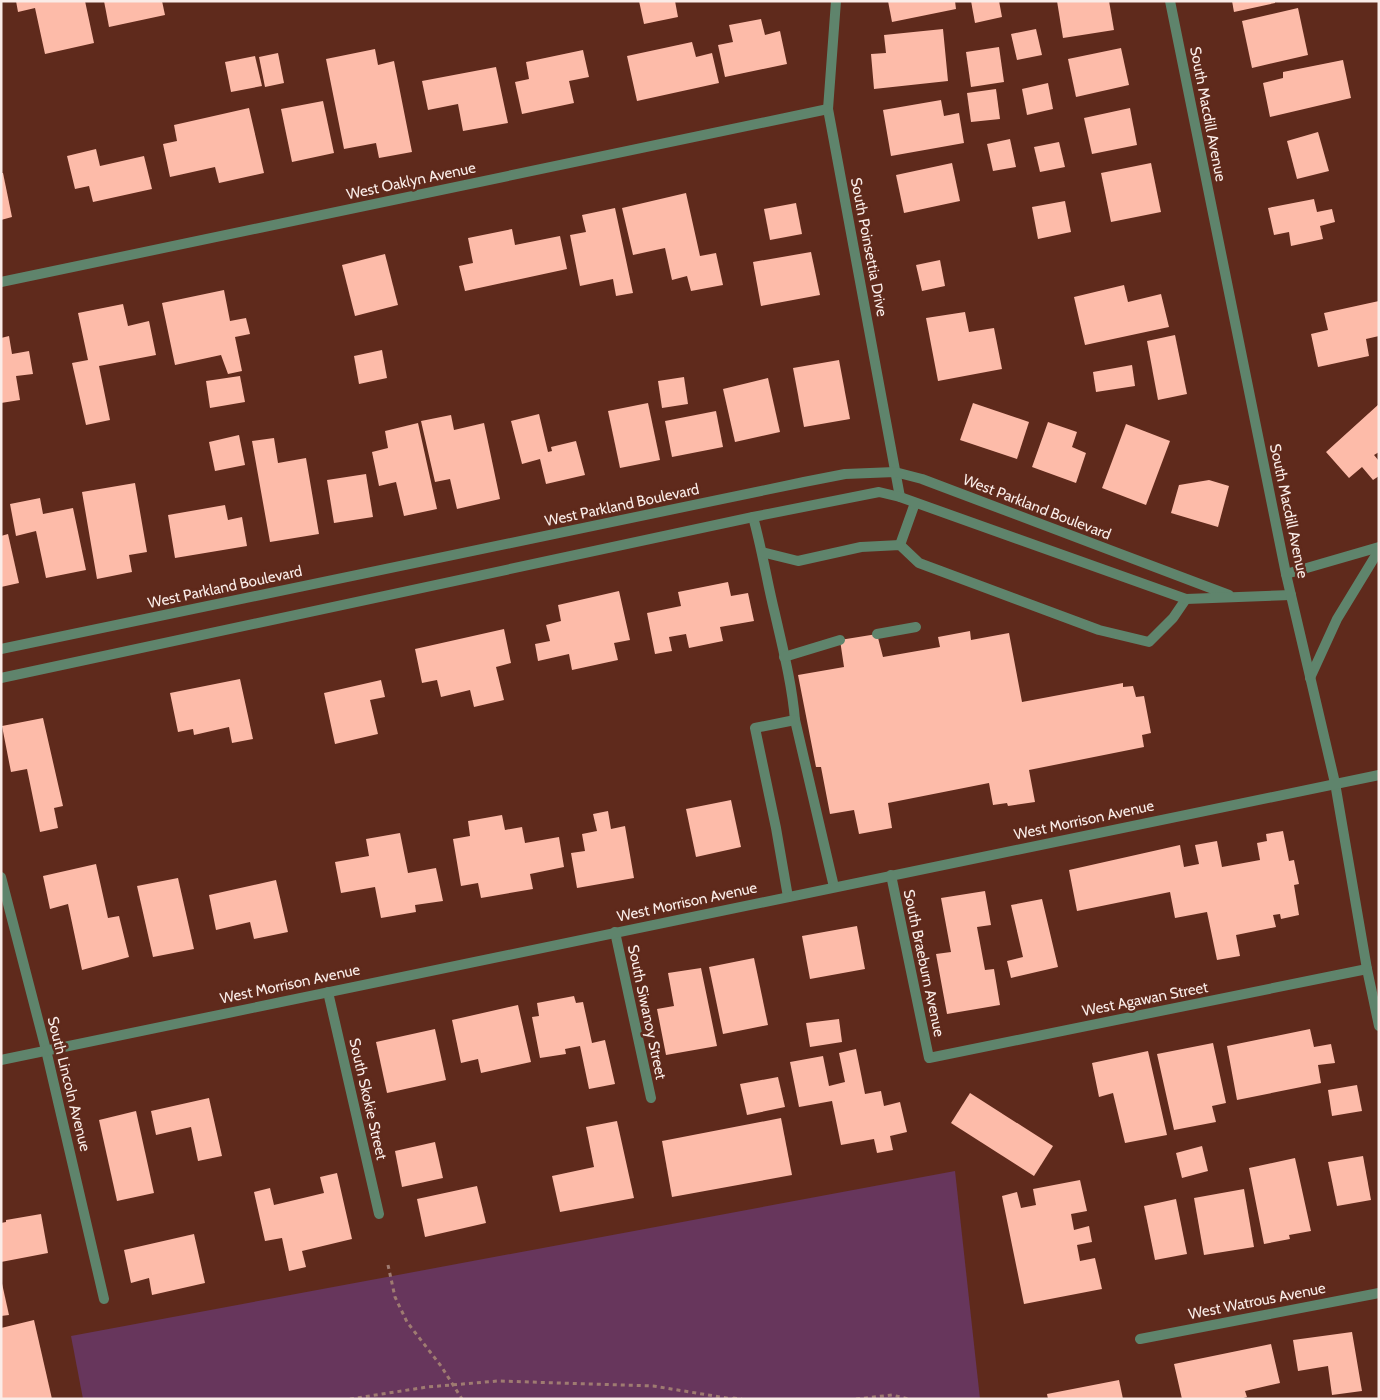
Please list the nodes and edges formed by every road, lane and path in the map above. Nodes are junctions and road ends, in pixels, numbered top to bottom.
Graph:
1 (836, 1) edge
2 (1170, 1) edge
3 (828, 109) junction
4 (1, 282) edge
5 (895, 472) junction
6 (900, 497) junction
7 (915, 503) junction
8 (753, 516) junction
9 (900, 545) junction
10 (1379, 549) edge
11 (762, 552) junction
12 (1286, 574) junction
13 (1291, 595) junction
14 (1234, 597) junction
15 (1186, 599) junction
16 (916, 626) dead end
17 (877, 634) dead end
18 (840, 640) dead end
19 (1, 649) edge
20 (784, 657) junction
21 (1, 678) edge
22 (1310, 678) junction
23 (795, 720) junction
24 (1379, 774) edge
25 (1335, 783) junction
26 (891, 875) junction
27 (1, 877) edge
28 (834, 887) junction
29 (788, 897) junction
30 (614, 932) junction
31 (1367, 969) junction
32 (328, 992) junction
33 (1379, 1026) edge
34 (46, 1050) junction
35 (929, 1058) joint
36 (1, 1060) edge
37 (651, 1098) dead end
38 (378, 1214) dead end
39 (388, 1265) dead end
40 (1379, 1293) edge
41 (104, 1299) dead end
42 (1140, 1339) dead end
43 (453, 1385) junction
44 (733, 1398) edge
45 (350, 1399) edge
46 (462, 1399) edge
47 (742, 1399) edge
48 (856, 1399) edge
49 (909, 1399) edge

1 - 3 street, South Poinsettia Drive
2 - 12 street, South Macdill Avenue
3 - 4 street, West Oaklyn Avenue
3 - 5 street, South Poinsettia Drive
5 - 6 street, South Poinsettia Drive
5 - 14 street, West Parkland Boulevard
5 - 19 street, West Parkland Boulevard
6 - 7 street, West Parkland Boulevard
6 - 8 street, West Parkland Boulevard
7 - 9 street
7 - 15 street, West Parkland Boulevard
8 - 11 street
8 - 21 street, West Parkland Boulevard
9 - 11 street
9 - 15 street
10 - 12 street
10 - 22 street
11 - 20 street
12 - 13 street, South Macdill Avenue
13 - 14 street, West Parkland Boulevard
13 - 22 street, South Macdill Avenue
14 - 15 street, West Parkland Boulevard
16 - 17 street
18 - 20 street
20 - 23 street
22 - 25 street, South Macdill Avenue
23 - 28 street
23 - 29 street
24 - 25 street, West Morrison Avenue
25 - 26 street, West Morrison Avenue
25 - 31 street, South Macdill Avenue
26 - 28 street, West Morrison Avenue
26 - 35 street, South Braeburn Avenue
27 - 34 street, South Lincoln Avenue
28 - 29 street, West Morrison Avenue
29 - 30 street, West Morrison Avenue
30 - 32 street, West Morrison Avenue
30 - 37 street, South Siwanoy Street
31 - 33 street, South Macdill Avenue
31 - 35 street, West Agawan Street
32 - 34 street, West Morrison Avenue
32 - 38 street, South Skokie Street
34 - 36 street, West Morrison Avenue
34 - 41 street, South Lincoln Avenue
39 - 43 path
40 - 42 street, West Watrous Avenue
43 - 44 path
43 - 45 path
43 - 46 path
44 - 47 path
48 - 49 path

